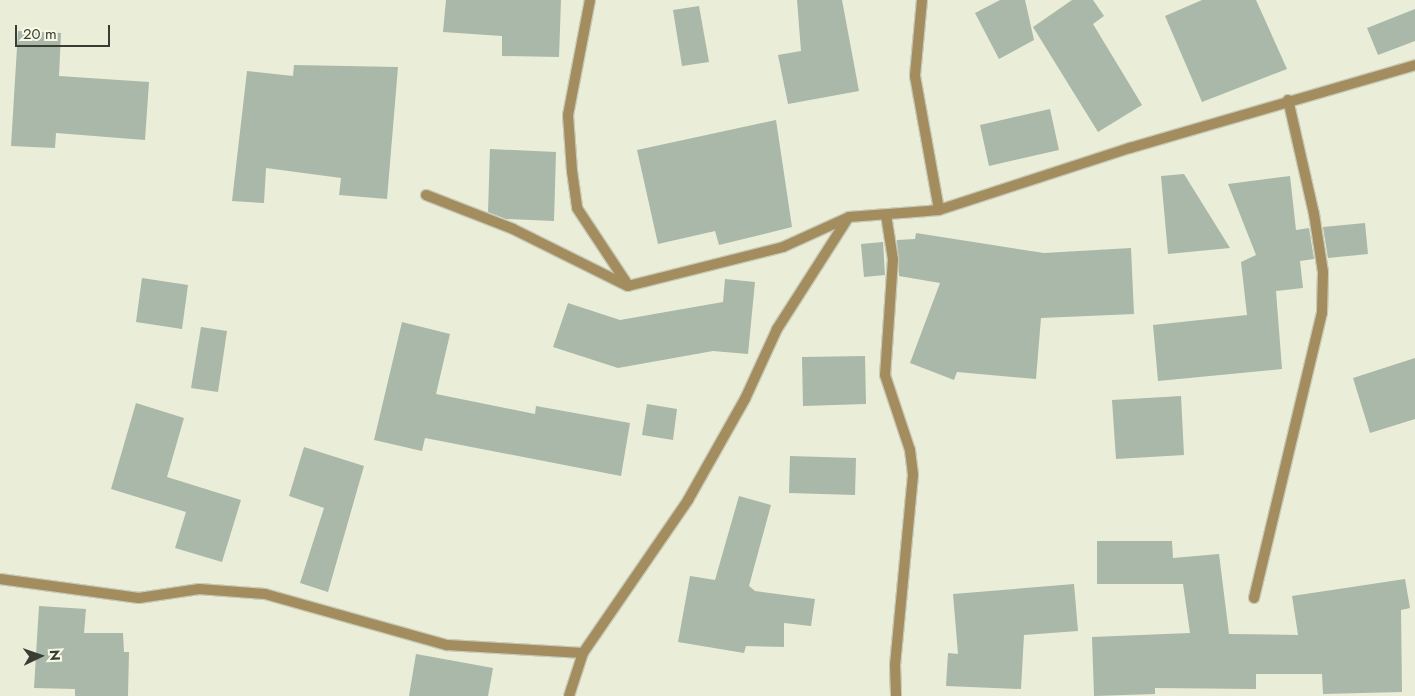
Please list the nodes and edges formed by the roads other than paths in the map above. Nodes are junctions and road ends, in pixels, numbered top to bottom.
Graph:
1 (590, 0) edge
2 (922, 0) edge
3 (1415, 65) edge
4 (1288, 100) junction
5 (426, 195) dead end
6 (939, 210) junction
7 (886, 215) junction
8 (849, 217) junction
9 (628, 286) junction
10 (0, 578) edge
11 (1254, 598) dead end
12 (583, 653) junction
13 (569, 696) edge
14 (896, 696) edge

1 - 9 street
2 - 6 street
3 - 4 street
4 - 6 street
4 - 11 street
5 - 9 street
6 - 7 street
7 - 8 street
7 - 14 street
8 - 9 street
8 - 12 street
10 - 12 street
12 - 13 street

